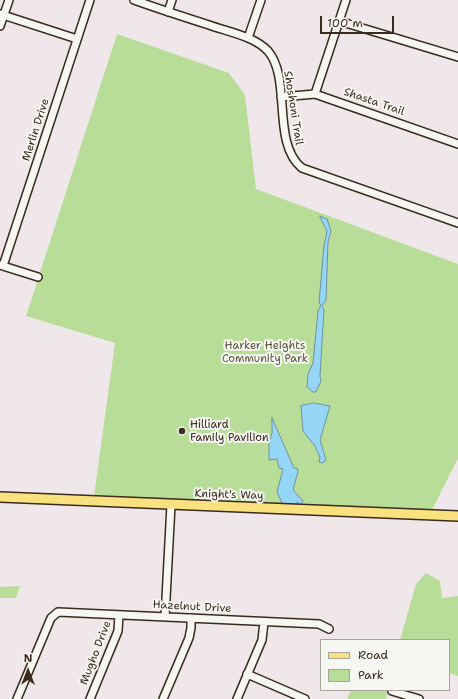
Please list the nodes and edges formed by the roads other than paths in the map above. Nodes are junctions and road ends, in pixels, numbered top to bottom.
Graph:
1 (8, 0) edge
2 (90, 0) edge
3 (134, 0) edge
4 (172, 0) edge
5 (261, 0) edge
6 (346, 0) edge
7 (168, 12) junction
8 (2, 14) edge
9 (339, 21) junction
10 (0, 26) edge
11 (248, 38) junction
12 (77, 39) junction
13 (458, 57) edge
14 (316, 94) junction
15 (281, 97) junction
16 (458, 144) edge
17 (458, 223) edge
18 (1, 265) edge
19 (38, 277) dead end
20 (0, 497) edge
21 (172, 505) junction
22 (458, 516) edge
23 (119, 615) junction
24 (165, 617) junction
25 (191, 618) junction
26 (264, 622) junction
27 (329, 629) dead end
28 (247, 674) junction
29 (392, 691) edge
30 (17, 699) edge
31 (90, 699) edge
32 (163, 699) edge
33 (237, 699) edge
34 (305, 699) edge
35 (419, 699) edge

1 - 8 street
2 - 12 street, Merlin Drive
3 - 7 street, Shoshoni Trail
4 - 7 street
5 - 11 street
6 - 9 street
7 - 11 street, Shoshoni Trail
8 - 10 street
8 - 12 street
9 - 13 street
9 - 14 street
11 - 15 street, Shoshoni Trail
12 - 18 street, Merlin Drive
14 - 15 street, Shasta Trail
14 - 16 street, Shasta Trail
15 - 17 street, Shoshoni Trail
18 - 19 street
20 - 21 main road, Knight's Way
21 - 22 main road, Knight's Way
21 - 24 street
23 - 24 street, Hazelnut Drive
23 - 30 street, Hazelnut Drive
23 - 31 street, Mugho Drive
24 - 25 street, Hazelnut Drive
25 - 26 street, Hazelnut Drive
25 - 32 street
26 - 27 street, Hazelnut Drive
26 - 28 street
28 - 33 street
28 - 34 street
29 - 35 street

